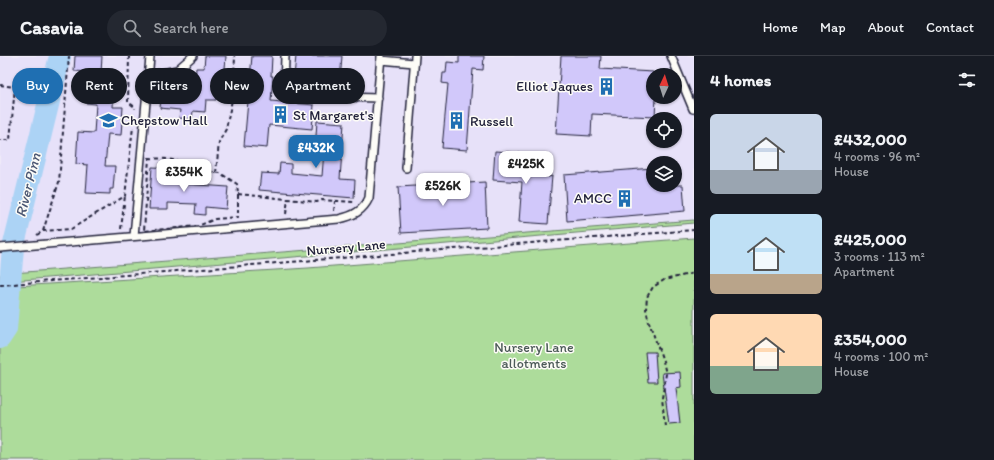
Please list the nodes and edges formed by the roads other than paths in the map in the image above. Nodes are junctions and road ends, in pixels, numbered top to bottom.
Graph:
1 (193, 56) edge
2 (285, 56) edge
3 (671, 56) edge
4 (150, 57) dead end
5 (381, 58) edge
6 (414, 59) edge
7 (149, 68) edge
8 (179, 68) edge
9 (378, 98) junction
10 (146, 104) edge
11 (693, 109) edge
12 (406, 168) dead end
13 (134, 236) junction
14 (0, 248) edge

1 - 8 lane
2 - 9 lane
3 - 11 lane
4 - 7 lane
5 - 6 lane
5 - 9 lane
6 - 12 lane
9 - 13 lane
10 - 13 lane
13 - 14 lane

